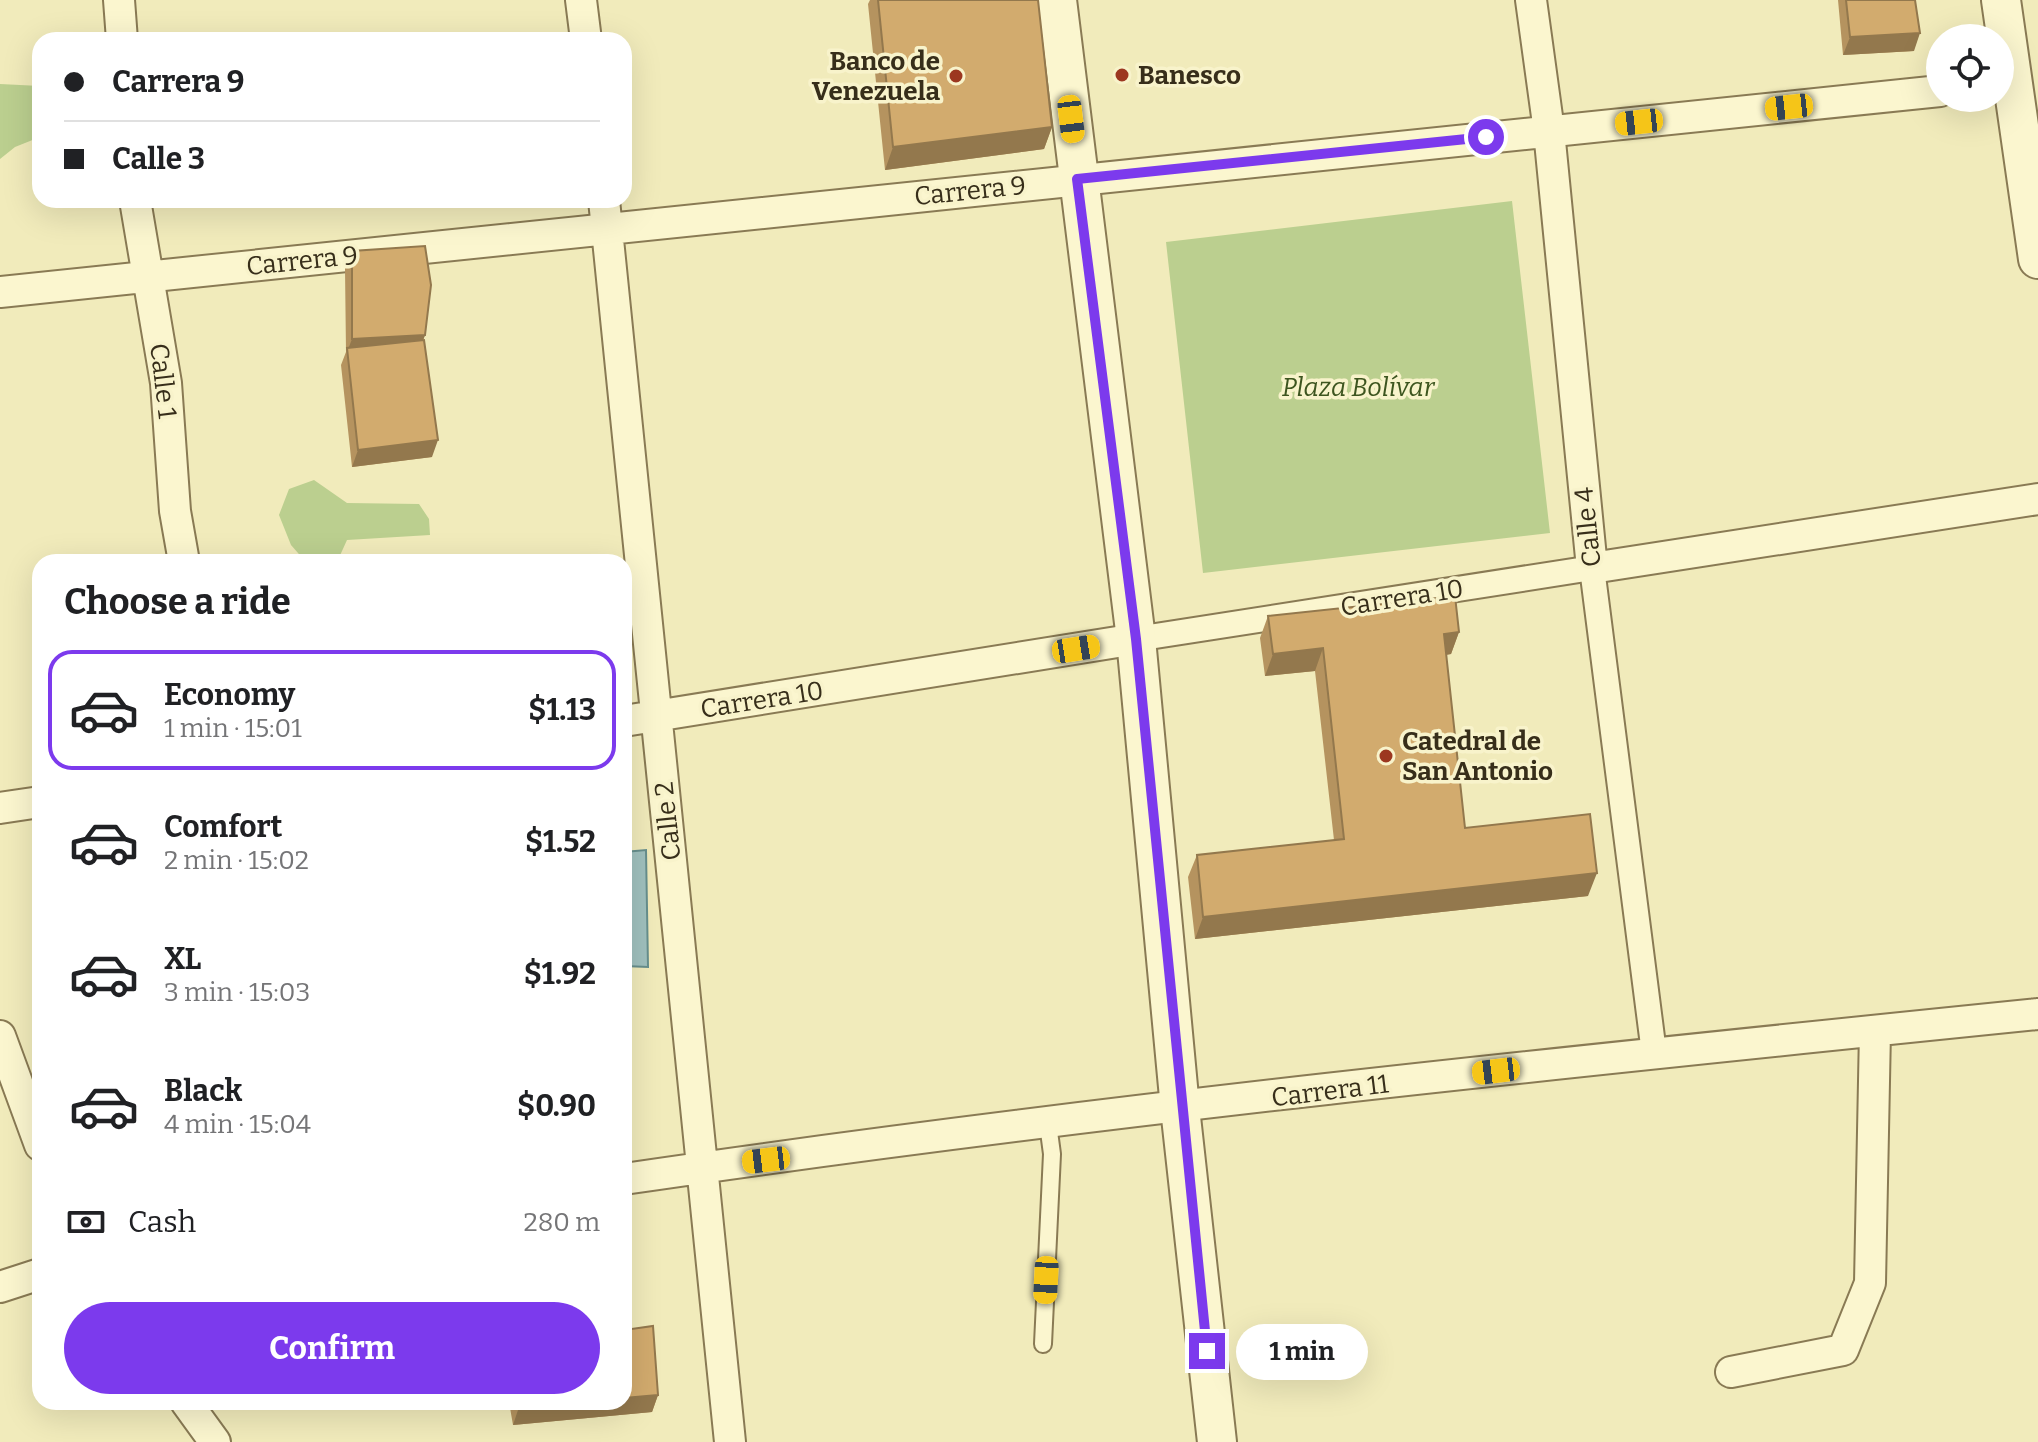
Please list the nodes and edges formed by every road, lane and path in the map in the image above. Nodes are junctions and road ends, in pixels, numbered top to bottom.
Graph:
1 (119, 0) edge
2 (581, 0) edge
3 (1057, 0) edge
4 (1531, 0) edge
5 (2001, 0) edge
6 (121, 32) edge
7 (585, 32) edge
8 (2016, 84) edge
9 (1926, 92) edge
10 (1549, 131) junction
11 (1077, 179) junction
12 (136, 208) edge
13 (605, 208) edge
14 (608, 231) junction
15 (2038, 259) edge
16 (147, 277) junction
17 (0, 292) edge
18 (2038, 499) edge
19 (183, 554) edge
20 (1592, 568) junction
21 (1136, 639) junction
22 (658, 717) junction
23 (632, 720) edge
24 (32, 803) edge
25 (0, 808) edge
26 (2038, 1014) edge
27 (1875, 1031) junction
28 (0, 1036) edge
29 (1654, 1053) junction
30 (1180, 1108) junction
31 (32, 1123) edge
32 (1048, 1124) junction
33 (703, 1168) junction
34 (632, 1178) edge
35 (32, 1277) edge
36 (0, 1287) edge
37 (1043, 1344) dead end
38 (1731, 1372) dead end
39 (192, 1410) edge
40 (215, 1442) edge
41 (730, 1442) edge
42 (1217, 1442) edge

1 - 6 street
2 - 7 street
3 - 11 street
4 - 10 street, Calle 4
5 - 8 street
8 - 15 street
9 - 10 street, Carrera 9
10 - 11 street, Carrera 9
10 - 20 street, Calle 4
11 - 14 street, Carrera 9
11 - 21 street
12 - 16 street, Calle 1
13 - 14 street, Calle 2
14 - 16 street, Carrera 9
14 - 22 street, Calle 2
16 - 17 street, Carrera 9
16 - 19 street, Calle 1
18 - 20 street, Carrera 10
20 - 21 street, Carrera 10
20 - 29 street, Calle 4
21 - 22 street, Carrera 10
21 - 30 street
22 - 23 street, Carrera 10
22 - 33 street, Calle 2
24 - 25 street
26 - 27 street, Carrera 11
27 - 29 street, Carrera 11
27 - 38 street
28 - 31 street
29 - 30 street, Carrera 11
30 - 32 street, Carrera 11
30 - 42 street
32 - 33 street, Carrera 11
32 - 37 lane
33 - 34 street, Carrera 11
33 - 41 street, Calle 2
35 - 36 street
39 - 40 street

